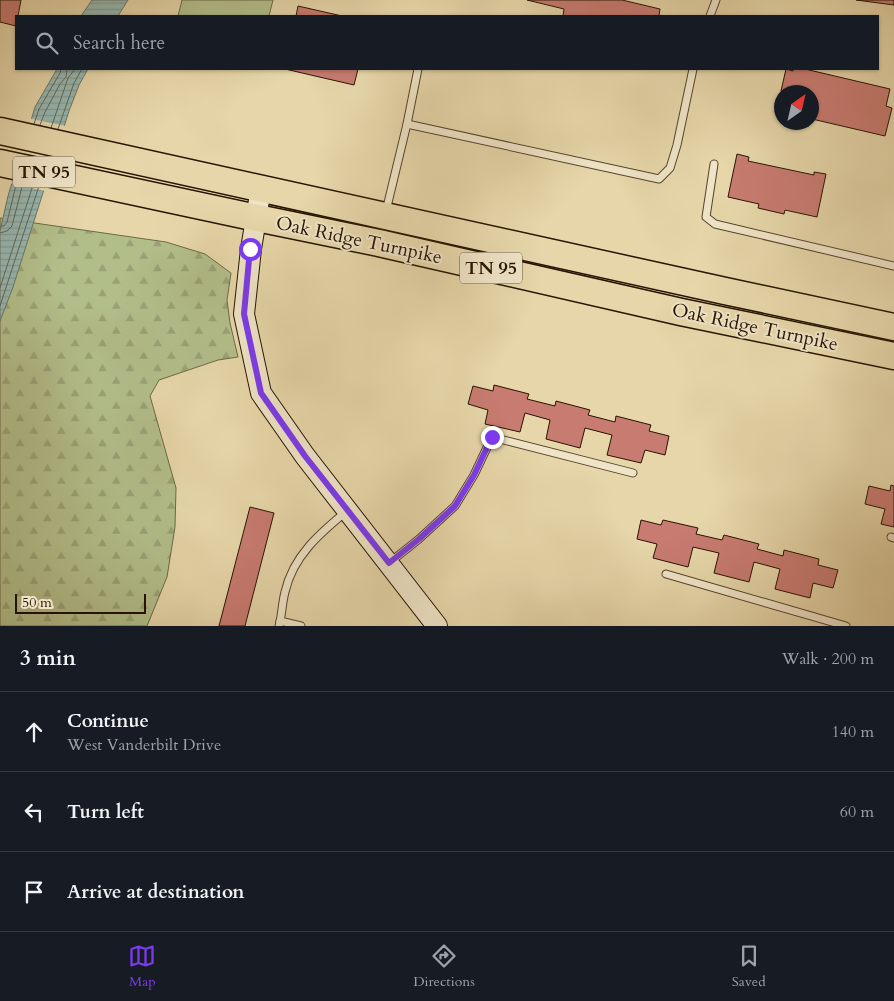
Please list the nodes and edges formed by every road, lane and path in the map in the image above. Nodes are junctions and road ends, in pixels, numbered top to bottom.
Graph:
1 (716, 0) edge
2 (710, 15) edge
3 (418, 70) edge
4 (693, 70) edge
5 (407, 124) junction
6 (0, 131) edge
7 (0, 163) edge
8 (714, 164) dead end
9 (261, 188) junction
10 (257, 218) junction
11 (382, 229) junction
12 (894, 266) edge
13 (894, 327) edge
14 (894, 356) edge
15 (633, 473) dead end
16 (347, 510) junction
17 (389, 563) junction
18 (666, 574) dead end
19 (280, 623) edge
20 (301, 626) edge
21 (437, 626) edge
22 (846, 626) edge

1 - 2 lane
3 - 5 lane
4 - 5 lane
5 - 11 lane
6 - 9 highway
7 - 10 highway, Oak Ridge Turnpike / TN 95
8 - 12 lane
9 - 10 street
9 - 11 highway
10 - 11 highway, Oak Ridge Turnpike / TN 95
10 - 16 street
11 - 13 highway
11 - 14 highway, Oak Ridge Turnpike / TN 95
15 - 17 lane
16 - 17 street
16 - 19 lane
17 - 21 street
18 - 22 lane
19 - 20 lane

